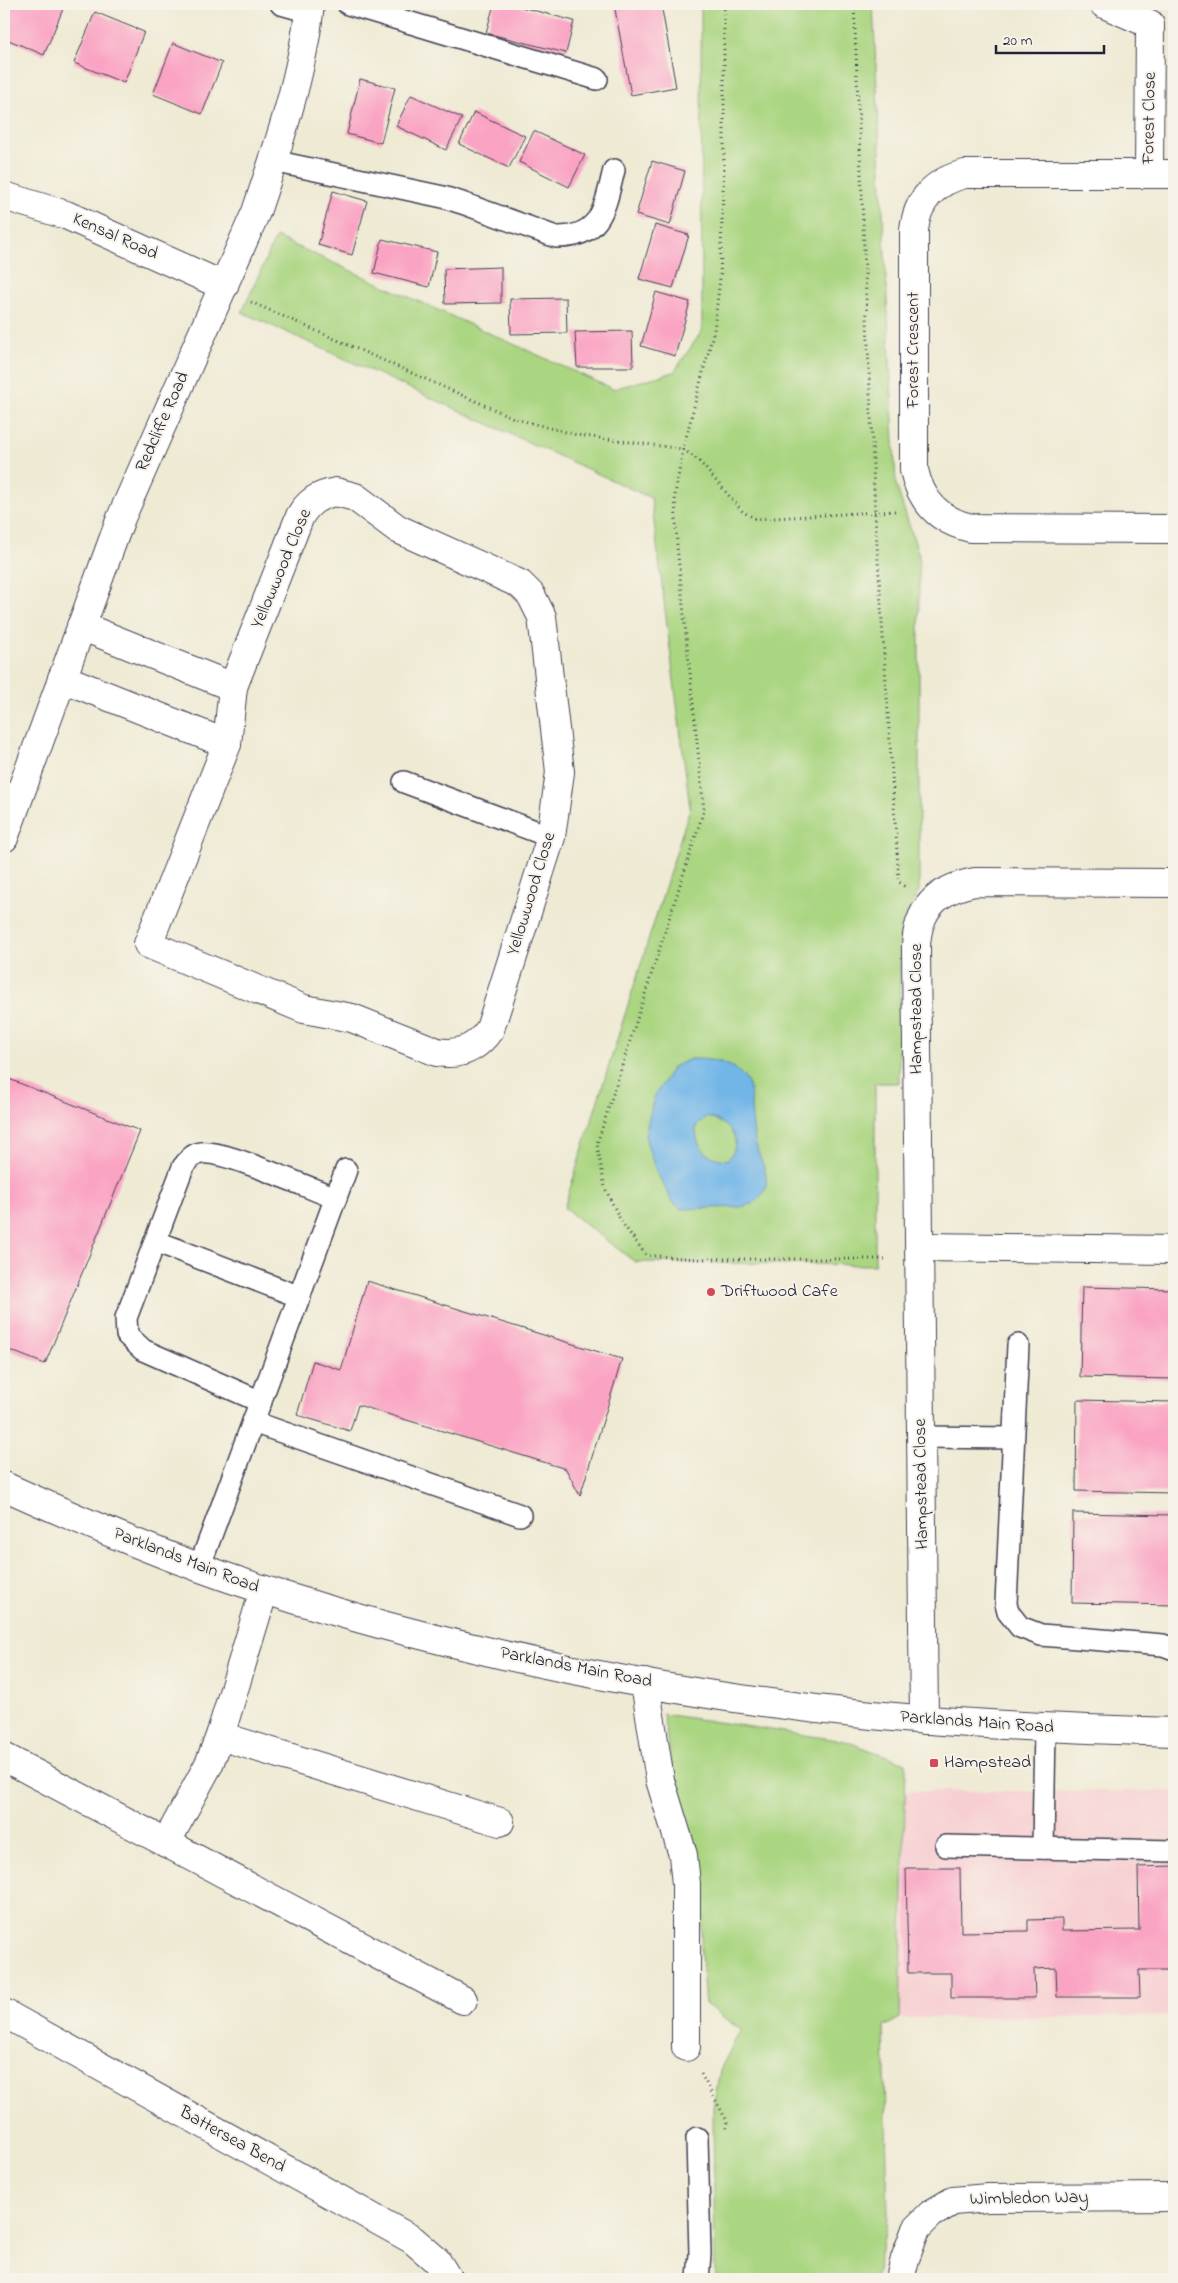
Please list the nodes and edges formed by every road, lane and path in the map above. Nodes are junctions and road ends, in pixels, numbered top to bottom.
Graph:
1 (281, 4) edge
2 (348, 4) edge
3 (724, 4) edge
4 (854, 4) edge
5 (1104, 4) edge
6 (310, 8) edge
7 (597, 78) dead end
8 (274, 161) junction
9 (614, 170) dead end
10 (1162, 174) edge
11 (4, 196) edge
12 (224, 286) junction
13 (683, 450) junction
14 (931, 508) junction
15 (875, 514) junction
16 (1174, 530) edge
17 (81, 626) junction
18 (62, 678) junction
19 (233, 687) junction
20 (227, 744) junction
21 (404, 782) dead end
22 (552, 837) junction
23 (4, 838) edge
24 (1174, 883) edge
25 (927, 909) junction
26 (346, 1170) dead end
27 (336, 1198) junction
28 (155, 1241) junction
29 (920, 1247) junction
30 (1174, 1250) edge
31 (300, 1297) junction
32 (1018, 1345) dead end
33 (261, 1402) junction
34 (253, 1422) junction
35 (921, 1437) junction
36 (1013, 1438) junction
37 (4, 1486) edge
38 (520, 1515) dead end
39 (199, 1568) junction
40 (264, 1590) junction
41 (1174, 1649) edge
42 (645, 1683) junction
43 (924, 1720) junction
44 (1045, 1727) junction
45 (1174, 1732) edge
46 (220, 1736) junction
47 (4, 1757) edge
48 (500, 1822) dead end
49 (166, 1843) junction
50 (946, 1846) dead end
51 (1043, 1848) junction
52 (1174, 1851) edge
53 (463, 2000) dead end
54 (4, 2013) edge
55 (686, 2047) dead end
56 (697, 2138) dead end
57 (1174, 2197) edge
58 (448, 2279) edge
59 (698, 2279) edge
60 (900, 2279) edge

1 - 6 lane
2 - 7 lane
3 - 13 path
4 - 15 path
5 - 10 street, Forest Close
6 - 8 street, Redcliffe Road
8 - 9 lane
8 - 12 street, Redcliffe Road
10 - 14 street, Forest Crescent
11 - 12 street, Kensal Road
12 - 13 path
12 - 17 street, Redcliffe Road
13 - 15 path
13 - 29 path
14 - 15 path
14 - 16 street, Forest Crescent
15 - 25 path
17 - 18 street, Redcliffe Road
17 - 19 street
18 - 20 street
18 - 23 street, Redcliffe Road
19 - 20 street, Yellowwood Close
19 - 22 street, Yellowwood Close
20 - 22 street, Yellowwood Close
21 - 22 lane
24 - 25 street, Hampstead Close
25 - 29 street, Hampstead Close
26 - 27 lane
27 - 28 lane
27 - 31 lane
28 - 31 lane
28 - 33 lane
29 - 30 street
29 - 35 street, Hampstead Close
31 - 33 lane
32 - 36 lane
33 - 34 lane
34 - 38 lane
34 - 39 lane
35 - 36 lane
35 - 43 street, Hampstead Close
36 - 41 lane
37 - 39 street, Parklands Main Road
39 - 40 street, Parklands Main Road
40 - 42 street, Parklands Main Road
40 - 46 street
42 - 43 street, Parklands Main Road
42 - 55 street
43 - 44 street, Parklands Main Road
44 - 45 street, Parklands Main Road
44 - 51 lane
46 - 48 street
46 - 49 street
47 - 49 street
49 - 53 street
50 - 51 lane
51 - 52 lane
54 - 58 street, Battersea Bend
56 - 59 lane
57 - 60 street, Wimbledon Way

